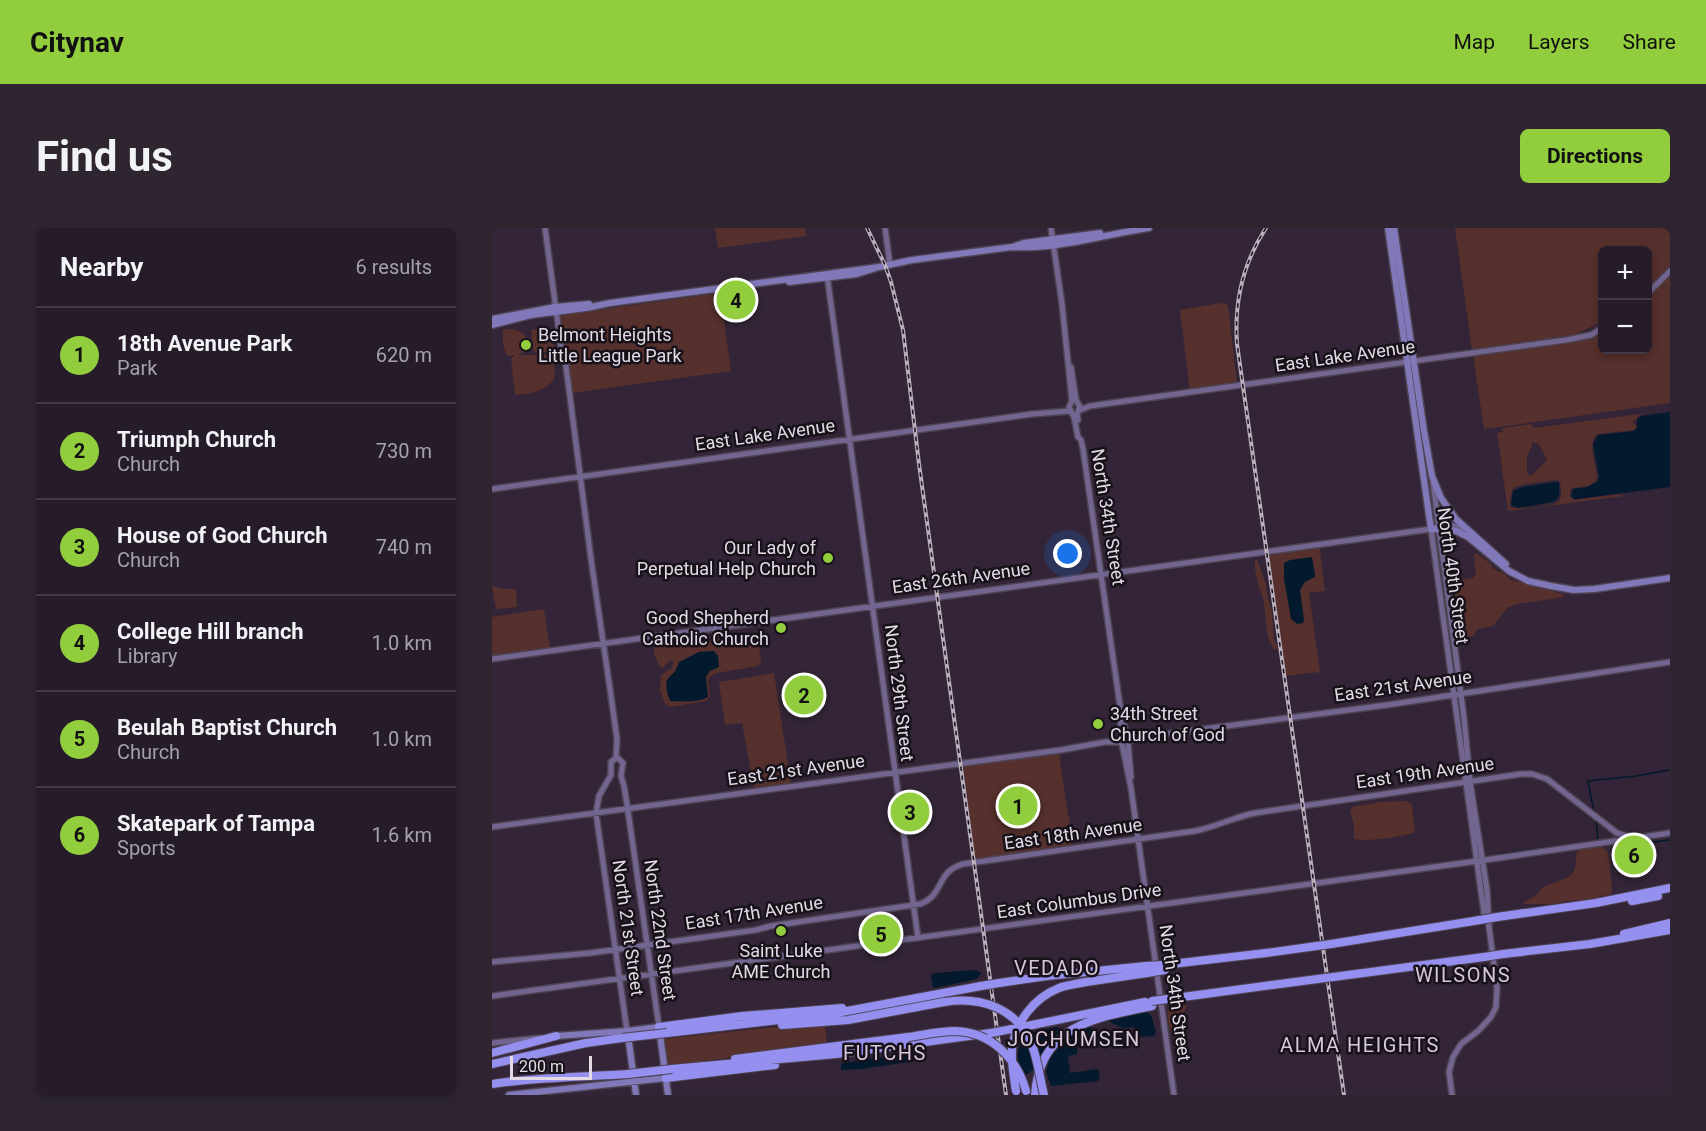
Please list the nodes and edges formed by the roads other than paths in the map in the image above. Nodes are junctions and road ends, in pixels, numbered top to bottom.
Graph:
1 (545, 228) edge
2 (885, 228) edge
3 (1051, 228) edge
4 (1149, 228) edge
5 (1388, 228) edge
6 (1394, 228) edge
7 (1053, 242) junction
8 (890, 265) junction
9 (1670, 271) edge
10 (828, 275) junction
11 (1652, 288) edge
12 (556, 310) junction
13 (492, 319) edge
14 (492, 325) edge
15 (1598, 331) edge
16 (1411, 362) junction
17 (1075, 408) junction
18 (850, 439) junction
19 (1432, 476) junction
20 (580, 477) junction
21 (492, 489) edge
22 (1440, 527) junction
23 (1431, 529) junction
24 (1468, 531) junction
25 (1101, 574) junction
26 (1670, 578) edge
27 (1541, 583) junction
28 (873, 606) junction
29 (604, 643) junction
30 (1451, 652) junction
31 (492, 659) edge
32 (1670, 662) edge
33 (1457, 694) junction
34 (1125, 739) junction
35 (618, 759) junction
36 (1466, 765) junction
37 (612, 769) junction
38 (621, 769) junction
39 (894, 772) junction
40 (1484, 780) junction
41 (1468, 782) junction
42 (1451, 784) junction
43 (628, 808) junction
44 (596, 813) junction
45 (492, 827) edge
46 (1195, 831) joint
47 (1670, 833) edge
48 (1620, 834) junction
49 (1644, 837) junction
50 (1139, 839) junction
51 (1618, 842) junction
52 (1479, 861) junction
53 (1670, 888) edge
54 (1670, 893) edge
55 (913, 905) junction
56 (1148, 907) junction
57 (1556, 909) junction
58 (1670, 923) edge
59 (1670, 930) edge
60 (918, 938) junction
61 (647, 945) junction
62 (1556, 948) junction
63 (616, 949) junction
64 (492, 962) edge
65 (1147, 970) junction
66 (651, 974) junction
67 (620, 978) junction
68 (492, 996) edge
69 (1152, 1004) junction
70 (832, 1015) junction
71 (817, 1016) junction
72 (659, 1027) junction
73 (625, 1035) junction
74 (556, 1036) junction
75 (492, 1043) edge
76 (836, 1052) junction
77 (492, 1053) edge
78 (823, 1053) junction
79 (492, 1064) edge
80 (666, 1078) junction
81 (634, 1082) junction
82 (624, 1083) junction
83 (492, 1084) edge
84 (509, 1095) edge
85 (636, 1095) edge
86 (668, 1095) edge
87 (1017, 1095) edge
88 (1026, 1095) edge
89 (1035, 1095) edge
90 (1044, 1095) edge
91 (1174, 1095) edge
92 (1452, 1095) edge

1 - 12 street
2 - 8 street
3 - 7 street, North 34th Street
4 - 7 main road
5 - 16 main road, North 40th Street
6 - 16 main road, North 40th Street
7 - 8 main road
7 - 17 street, North 34th Street
8 - 10 main road
9 - 11 street
10 - 12 main road
10 - 18 street, North 29th Street
12 - 13 main road
12 - 14 main road
12 - 20 street
15 - 16 street, East Lake Avenue
16 - 17 street, East Lake Avenue
16 - 19 main road, North 40th Street
16 - 23 main road, North 40th Street
17 - 18 street, East Lake Avenue
17 - 25 street, North 34th Street
18 - 20 street, East Lake Avenue
18 - 28 street, North 29th Street
19 - 22 street, North 40th Street
19 - 24 main road
20 - 21 street, East Lake Avenue
20 - 29 street
22 - 23 main road
22 - 24 street
22 - 27 main road
22 - 30 street, North 40th Street
23 - 25 street, East 26th Avenue
23 - 30 street, North 40th Street
24 - 27 main road
25 - 28 street, East 26th Avenue
25 - 34 street, North 34th Street
26 - 27 main road
28 - 29 street, East 26th Avenue
28 - 39 street, North 29th Street
29 - 31 street, East 26th Avenue
29 - 35 street
30 - 33 street, North 40th Street
32 - 33 street, East 21st Avenue
33 - 34 street, East 21st Avenue
33 - 36 street, North 40th Street
34 - 39 street, East 21st Avenue
34 - 50 street, North 34th Street
35 - 37 street
35 - 38 street
36 - 40 street
36 - 41 street, North 40th Street
36 - 42 street
37 - 38 street
37 - 44 street, North 21st Street
38 - 43 street, North 22nd Street
39 - 43 street, East 21st Avenue
39 - 55 street, North 29th Street
40 - 41 street, East 19th Avenue
40 - 48 street, East 19th Avenue
41 - 42 street, East 19th Avenue
41 - 52 street, North 40th Street
42 - 46 street, East 19th Avenue
43 - 44 street, East 21st Avenue
43 - 61 street, North 22nd Street
44 - 45 street, East 21st Avenue
44 - 63 street, North 21st Street
46 - 50 street, East 18th Avenue
47 - 49 street, East Columbus Drive
48 - 49 street, East 19th Avenue
48 - 51 street
49 - 51 street, East Columbus Drive
50 - 55 street, East 18th Avenue
50 - 56 street, North 34th Street
51 - 52 street, East Columbus Drive
52 - 56 street, East Columbus Drive
52 - 92 street, North 40th Street
53 - 57 highway
54 - 57 highway
55 - 60 street, North 29th Street
55 - 61 street, East 17th Avenue
56 - 60 street, East Columbus Drive
56 - 91 street, North 34th Street
57 - 65 highway, bridge
58 - 62 highway
59 - 62 highway
60 - 66 street, East Columbus Drive
61 - 63 street, East 17th Avenue
61 - 66 street, North 22nd Street
62 - 69 highway, bridge
63 - 64 street, East 17th Avenue
63 - 67 street, North 21st Street
65 - 70 highway, bridge
65 - 87 highway, bridge
66 - 67 street, East Columbus Drive
66 - 72 street, North 22nd Street
67 - 68 street, East Columbus Drive
67 - 73 street, North 21st Street
69 - 76 highway, bridge
69 - 89 highway
70 - 71 highway
70 - 71 highway
70 - 90 highway, bridge
71 - 72 highway
71 - 73 highway, bridge
72 - 73 main road
72 - 80 main road, North 22nd Street
73 - 74 main road
73 - 79 highway
73 - 81 main road, North 21st Street
74 - 75 street
74 - 77 highway
76 - 78 highway
76 - 88 highway, bridge
78 - 80 highway
78 - 83 highway, bridge
80 - 81 main road
80 - 86 main road, North 22nd Street
81 - 82 main road
81 - 85 main road, North 21st Street
82 - 84 main road
82 - 85 main road

